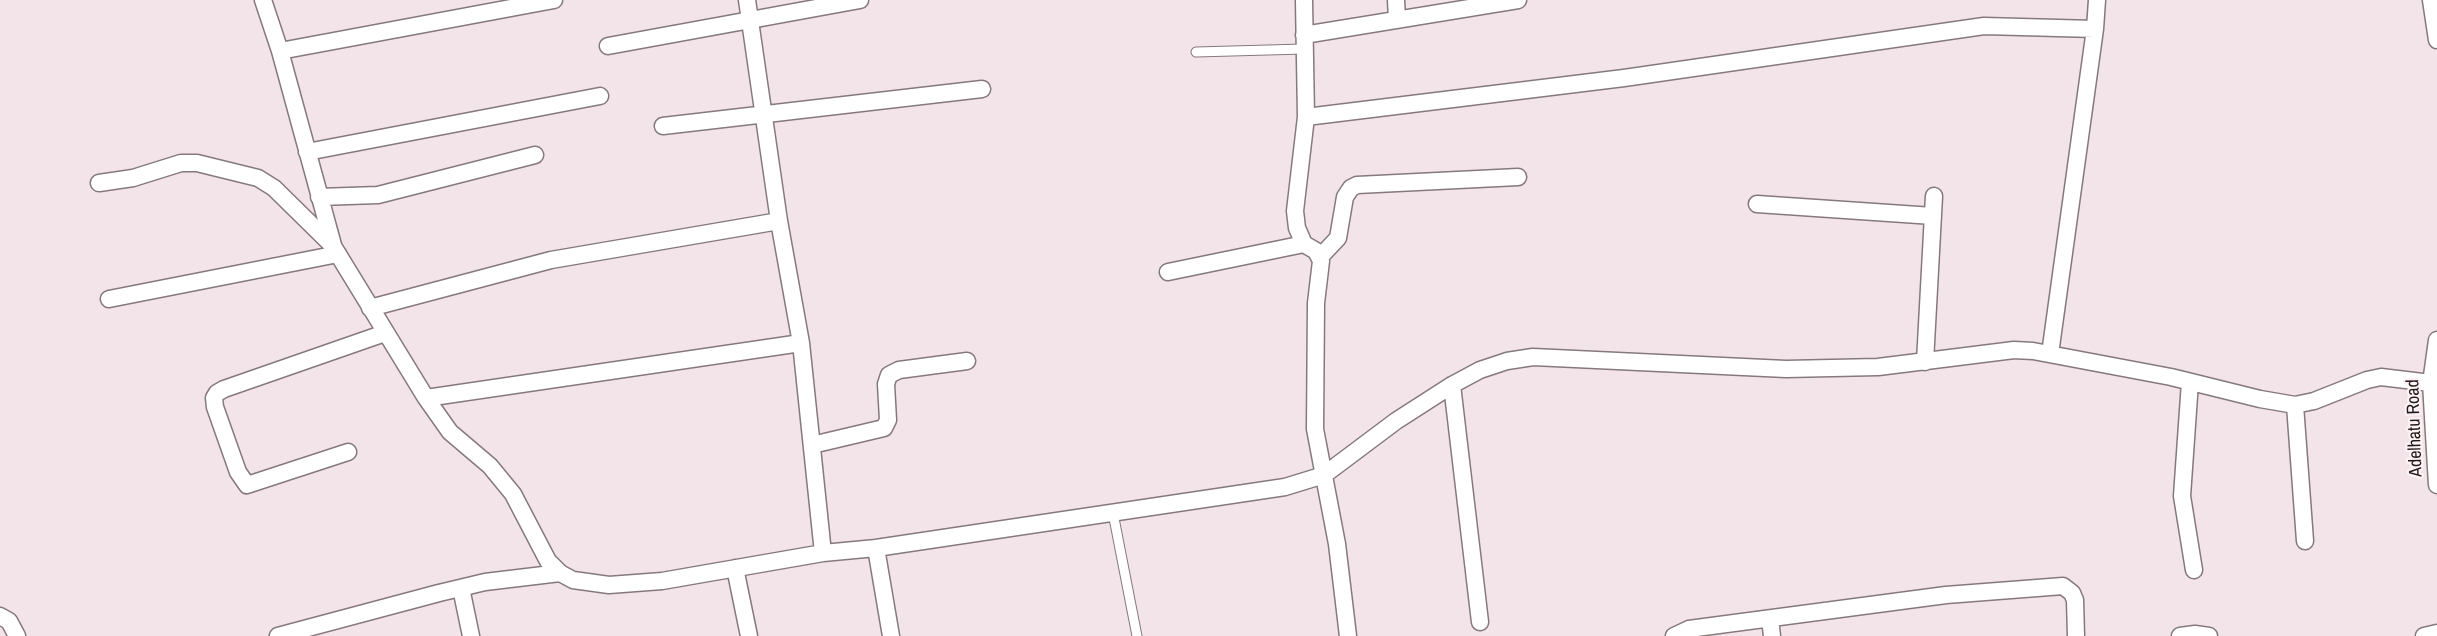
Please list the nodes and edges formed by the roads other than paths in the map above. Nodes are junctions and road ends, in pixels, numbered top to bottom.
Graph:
1 (263, 0) edge
2 (554, 0) edge
3 (747, 0) edge
4 (860, 0) edge
5 (1304, 0) edge
6 (1396, 0) edge
7 (1518, 0) edge
8 (2097, 0) edge
9 (2431, 0) edge
10 (1398, 19) junction
11 (751, 21) junction
12 (2095, 29) junction
13 (2437, 40) edge
14 (1304, 42) junction
15 (608, 46) dead end
16 (280, 51) junction
17 (1196, 52) dead end
18 (982, 88) dead end
19 (600, 96) dead end
20 (762, 114) junction
21 (1306, 117) junction
22 (663, 126) dead end
23 (307, 152) junction
24 (535, 154) dead end
25 (1518, 177) dead end
26 (99, 183) dead end
27 (1934, 196) dead end
28 (320, 197) junction
29 (1757, 204) dead end
30 (1933, 216) junction
31 (779, 221) junction
32 (1304, 244) junction
33 (335, 250) junction
34 (1320, 257) junction
35 (1168, 272) dead end
36 (109, 299) dead end
37 (370, 308) junction
38 (385, 333) junction
39 (2437, 340) edge
40 (802, 343) junction
41 (2050, 354) junction
42 (967, 361) dead end
43 (1925, 362) junction
44 (2190, 382) junction
45 (2431, 383) junction
46 (1452, 385) junction
47 (426, 398) junction
48 (2295, 404) junction
49 (812, 445) junction
50 (348, 452) dead end
51 (1324, 475) junction
52 (2437, 485) edge
53 (1113, 512) junction
54 (2305, 541) dead end
55 (876, 548) junction
56 (823, 553) junction
57 (735, 568) junction
58 (2194, 570) dead end
59 (560, 572) junction
60 (461, 588) junction
61 (0, 616) edge
62 (1770, 618) junction
63 (1480, 622) dead end
64 (2437, 633) edge
65 (17, 636) edge
66 (278, 636) edge
67 (471, 636) edge
68 (749, 636) edge
69 (891, 636) edge
70 (1137, 636) edge
71 (1348, 636) edge
72 (1674, 636) edge
73 (1772, 636) edge
74 (2076, 636) edge
75 (2180, 636) edge
76 (2209, 636) edge
77 (2424, 636) edge

1 - 16 street
2 - 16 street
3 - 11 street
4 - 11 street
5 - 14 street
6 - 10 street
7 - 10 street
8 - 12 street
9 - 13 street
10 - 14 street
11 - 15 street
11 - 20 street
12 - 21 street
12 - 41 street
14 - 17 lane
14 - 21 street
16 - 23 street
18 - 20 street
19 - 23 street
20 - 22 street
20 - 31 street
21 - 32 street
23 - 28 street
24 - 28 street
25 - 34 street
26 - 33 street
27 - 30 street
28 - 33 street
29 - 30 street
30 - 43 street
31 - 37 street
31 - 40 street
32 - 34 street
32 - 35 street
33 - 36 street
33 - 37 street
34 - 51 street
37 - 38 street
38 - 47 street
38 - 50 street
39 - 45 street, Adelhatu Road
40 - 47 street
40 - 49 street
41 - 43 street
41 - 44 street
42 - 49 street
43 - 46 street
44 - 48 street
44 - 58 street
45 - 48 street
45 - 52 street, Adelhatu Road
46 - 51 street
46 - 63 street
47 - 59 street
48 - 54 street
49 - 56 street
51 - 53 street
51 - 71 street
53 - 55 street
53 - 70 lane
55 - 56 street
55 - 69 street
56 - 57 street
57 - 59 street
57 - 68 street
59 - 60 street
60 - 66 street
60 - 67 street
61 - 65 street
62 - 72 street
62 - 73 street
62 - 74 street
64 - 77 street
75 - 76 street

